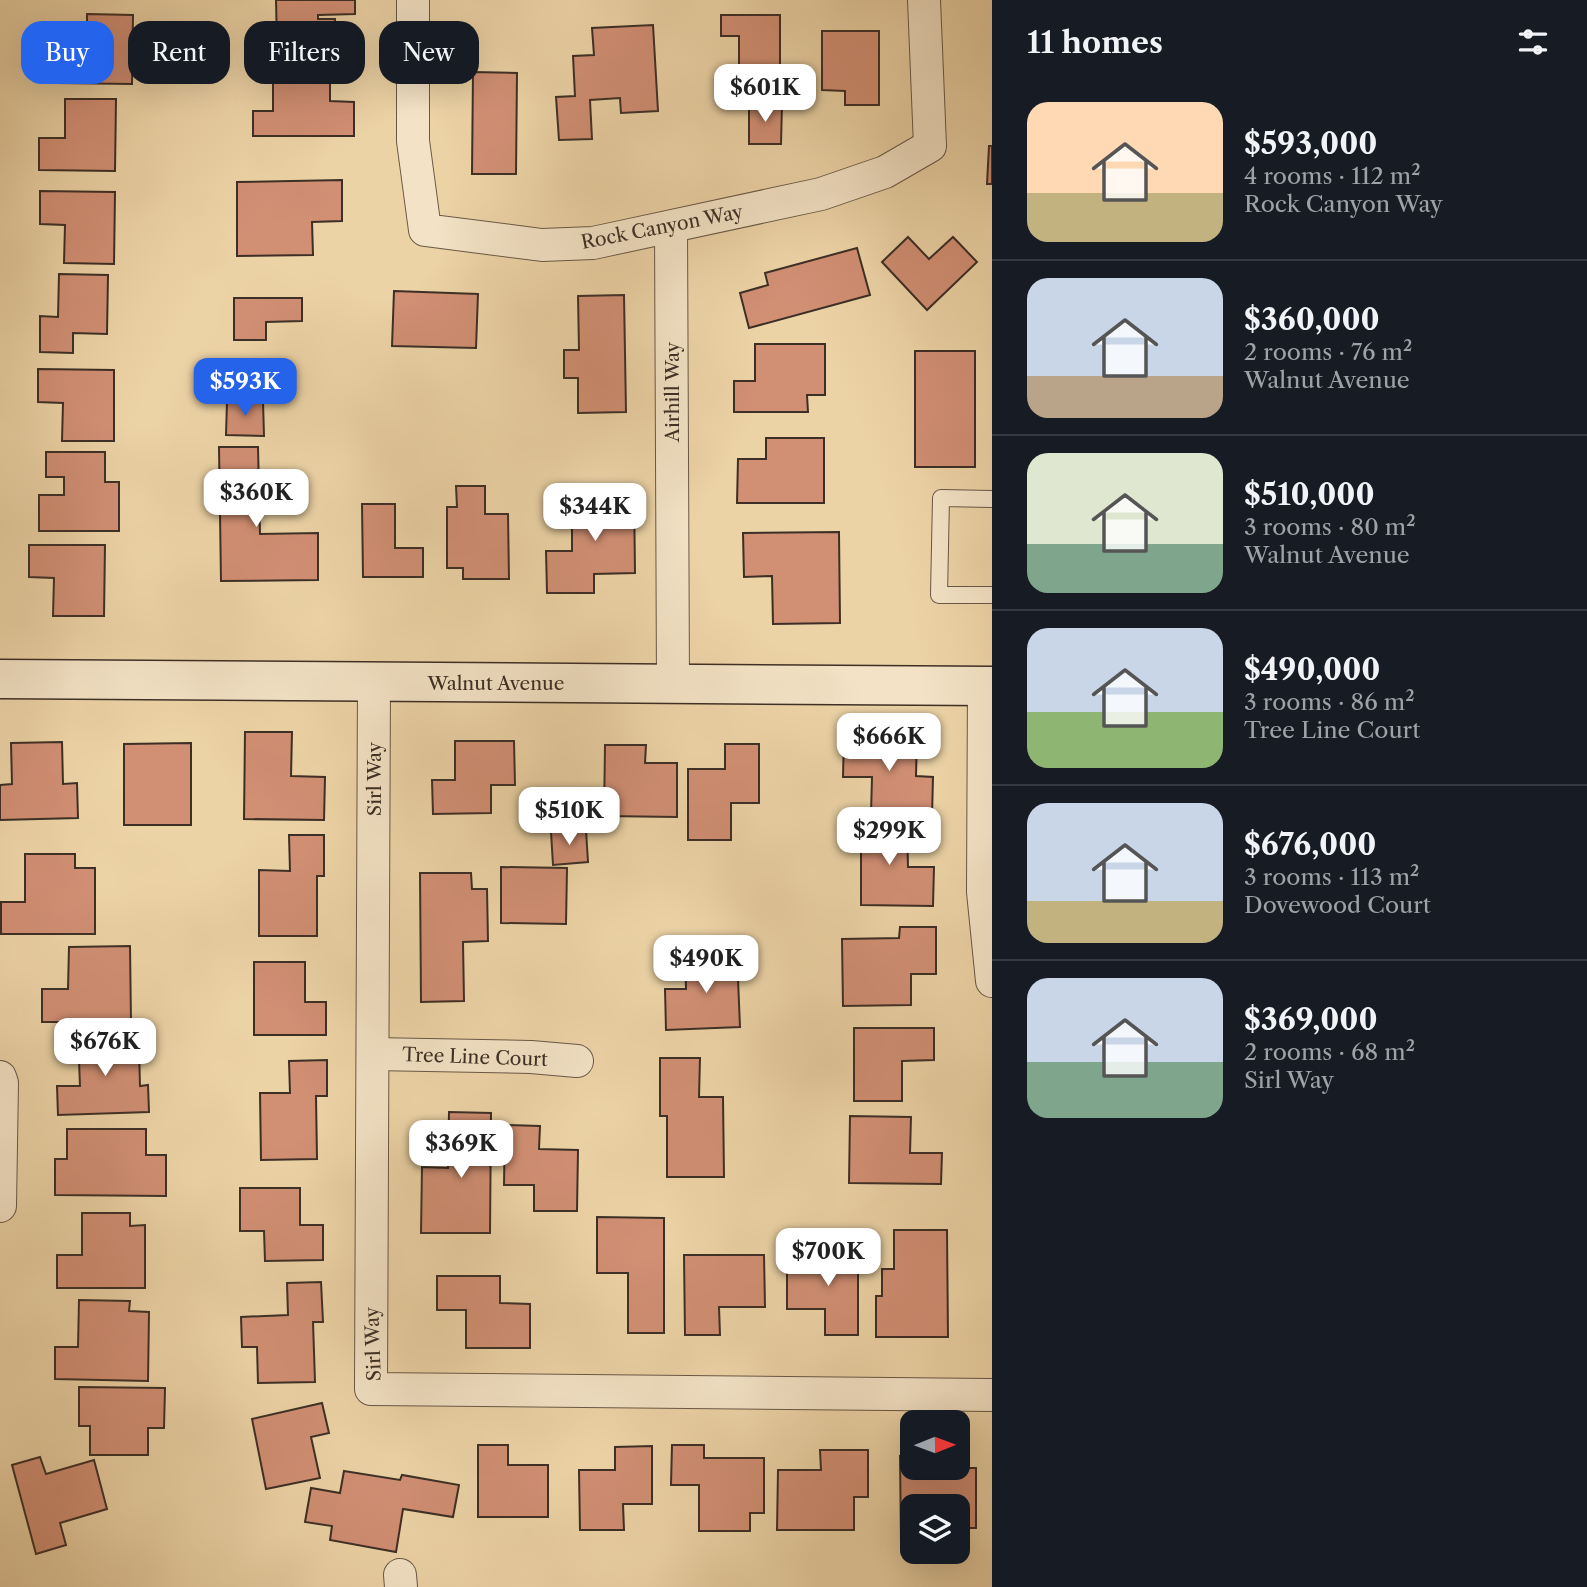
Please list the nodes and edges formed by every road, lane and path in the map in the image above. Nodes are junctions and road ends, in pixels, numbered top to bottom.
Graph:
1 (413, 0) edge
2 (924, 0) edge
3 (671, 227) junction
4 (992, 499) edge
5 (992, 595) edge
6 (0, 679) edge
7 (374, 682) junction
8 (673, 684) junction
9 (988, 686) edge
10 (992, 981) edge
11 (373, 1054) junction
12 (577, 1061) dead end
13 (0, 1077) edge
14 (0, 1206) edge
15 (992, 1395) edge

1 - 3 street, Rock Canyon Way
2 - 3 street, Rock Canyon Way
3 - 8 street, Airhill Way
4 - 5 lane
6 - 7 street, Walnut Avenue
7 - 8 street, Walnut Avenue
7 - 11 street, Sirl Way
8 - 9 street, Walnut Avenue
9 - 10 street
11 - 12 street, Tree Line Court
11 - 15 street, Sirl Way
13 - 14 street

